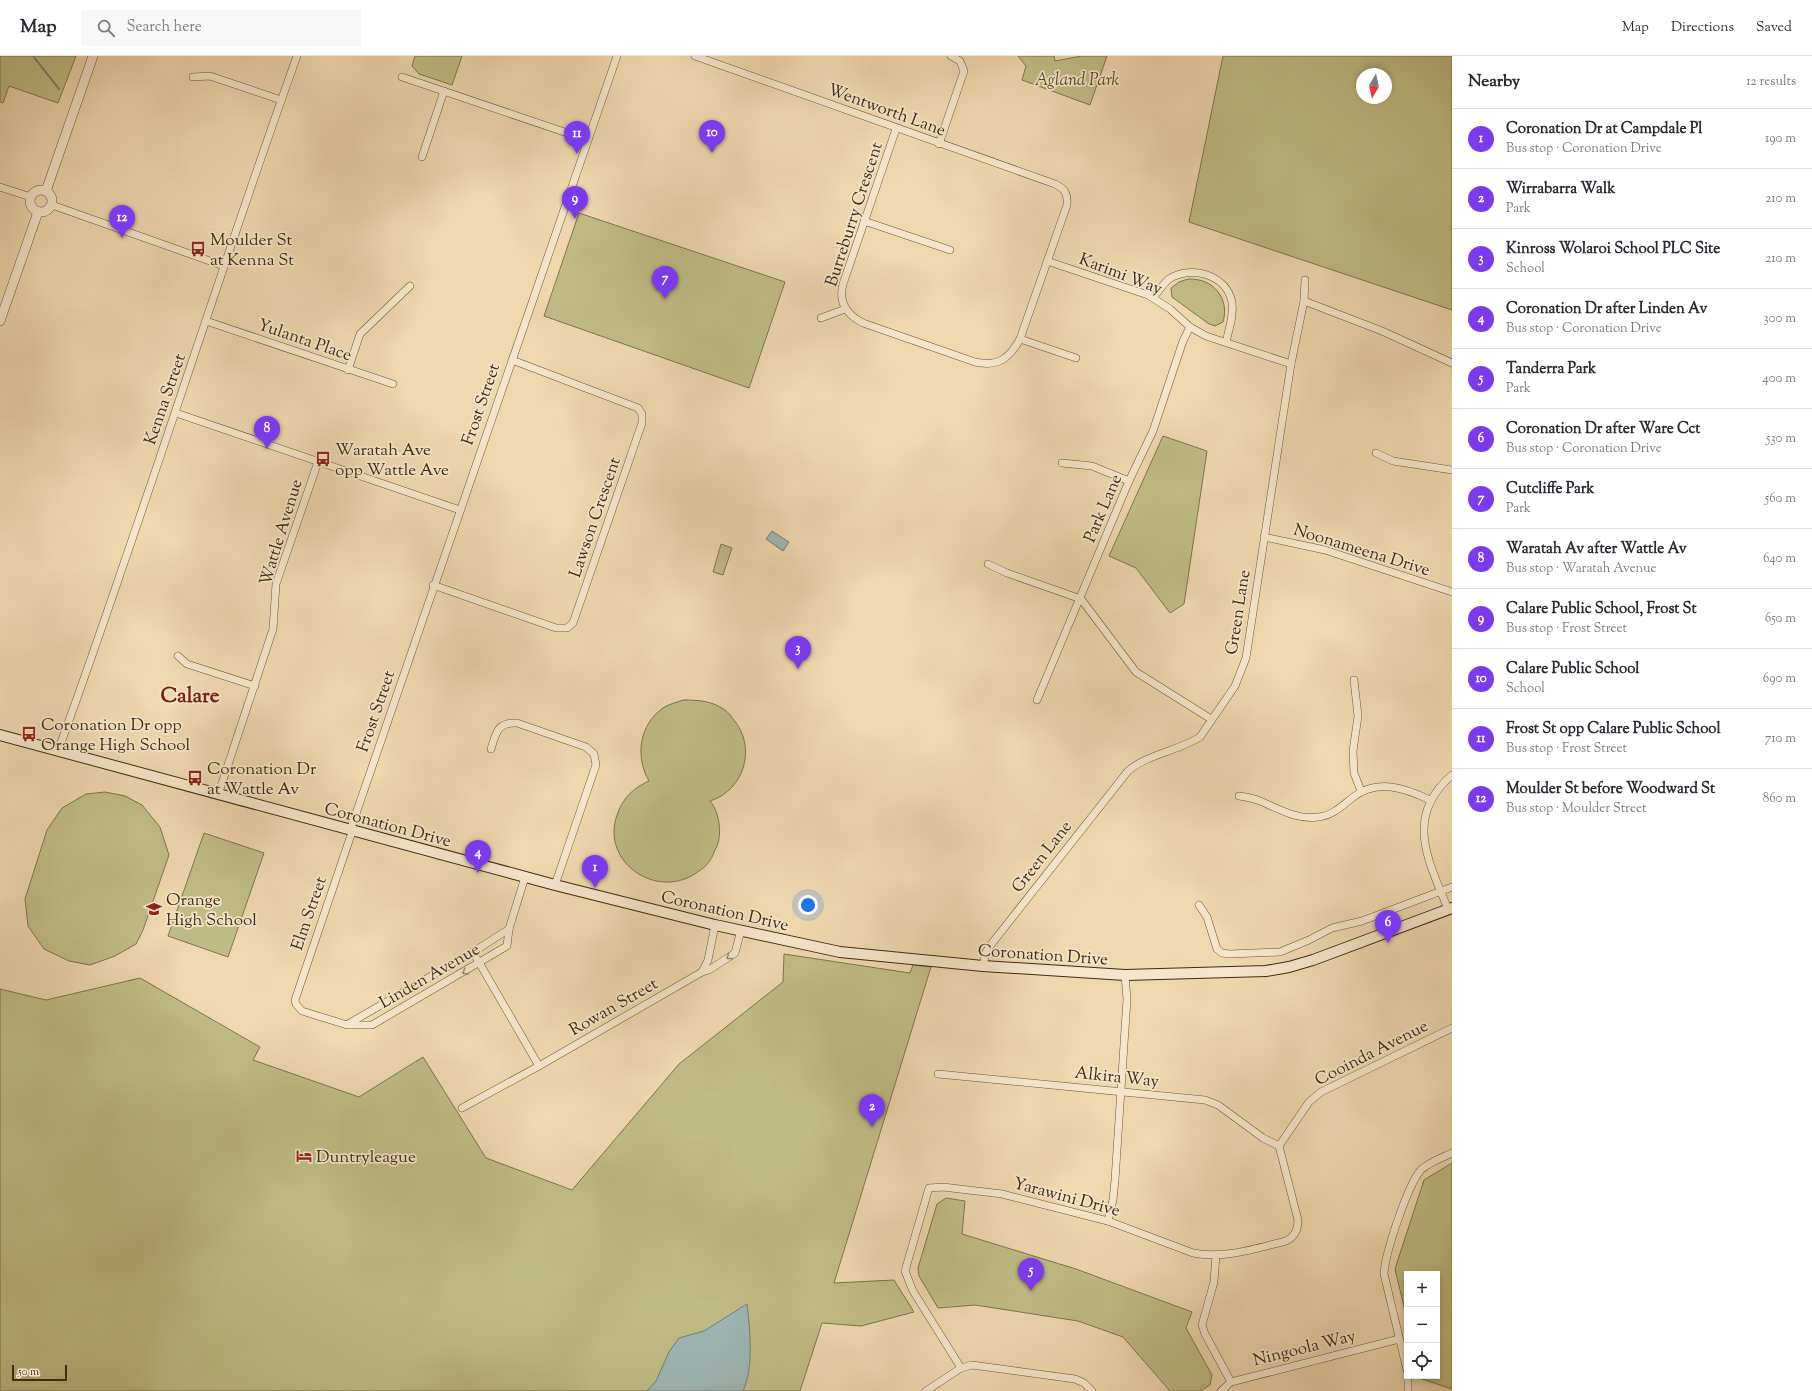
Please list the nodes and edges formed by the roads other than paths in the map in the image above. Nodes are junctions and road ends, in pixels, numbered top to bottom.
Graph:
1 (93, 56) edge
2 (297, 56) edge
3 (617, 56) edge
4 (694, 56) edge
5 (951, 56) edge
6 (193, 77) dead end
7 (402, 77) dead end
8 (444, 91) junction
9 (281, 100) junction
10 (896, 129) junction
11 (588, 140) junction
12 (939, 144) junction
13 (422, 157) dead end
14 (0, 187) edge
15 (46, 191) junction
16 (1066, 194) joint
17 (31, 197) junction
18 (52, 205) junction
19 (38, 212) junction
20 (864, 221) junction
21 (950, 250) dead end
22 (1047, 261) junction
23 (224, 266) junction
24 (1305, 280) dead end
25 (410, 286) dead end
26 (1153, 298) junction
27 (1304, 301) junction
28 (845, 309) junction
29 (821, 318) dead end
30 (0, 321) edge
31 (206, 321) junction
32 (1190, 327) junction
33 (1020, 339) junction
34 (1226, 342) junction
35 (1076, 358) dead end
36 (512, 360) junction
37 (1452, 363) edge
38 (1291, 364) junction
39 (348, 370) junction
40 (393, 384) dead end
41 (176, 413) junction
42 (1376, 453) dead end
43 (318, 462) junction
44 (1062, 463) dead end
45 (1452, 470) edge
46 (1129, 481) junction
47 (460, 510) junction
48 (1264, 536) junction
49 (988, 564) dead end
50 (433, 585) junction
51 (1452, 592) edge
52 (1080, 599) junction
53 (178, 656) dead end
54 (1354, 680) dead end
55 (255, 686) junction
56 (1037, 700) dead end
57 (1211, 719) junction
58 (0, 735) edge
59 (491, 749) dead end
60 (58, 752) junction
61 (1452, 775) edge
62 (1362, 791) junction
63 (218, 795) junction
64 (1239, 796) dead end
65 (1430, 800) junction
66 (351, 831) junction
67 (525, 877) junction
68 (555, 885) junction
69 (1452, 887) edge
70 (1441, 892) junction
71 (1199, 905) dead end
72 (1450, 908) edge
73 (715, 925) junction
74 (509, 929) junction
75 (741, 930) junction
76 (473, 952) junction
77 (480, 963) junction
78 (983, 966) junction
79 (702, 972) junction
80 (1125, 975) junction
81 (296, 1004) joint
82 (347, 1025) junction
83 (1452, 1028) edge
84 (539, 1066) junction
85 (938, 1074) dead end
86 (1120, 1092) junction
87 (462, 1108) dead end
88 (1279, 1146) junction
89 (1452, 1153) edge
90 (1108, 1221) junction
91 (1216, 1255) junction
92 (1398, 1339) junction
93 (1404, 1360) edge
94 (961, 1368) junction
95 (1408, 1379) edge
96 (1231, 1382) junction
97 (926, 1391) edge
98 (1092, 1391) edge
99 (1221, 1391) edge
100 (1408, 1391) edge

1 - 15 street
2 - 9 street, Kenna Street
3 - 11 street, Frost Street
4 - 10 street, Wentworth Lane
5 - 12 street
6 - 9 street
7 - 8 street
8 - 11 street
8 - 13 street
9 - 23 street, Kenna Street
10 - 12 street, Wentworth Lane
10 - 20 street, Burreburry Crescent
11 - 36 street, Frost Street
12 - 16 street, Wentworth Lane
14 - 17 street
15 - 17 street
15 - 18 street
16 - 22 street, Burreburry Crescent
17 - 19 street
18 - 19 street
18 - 23 street
19 - 30 street
20 - 21 street
20 - 28 street, Burreburry Crescent
22 - 26 street, Karimi Way
22 - 33 street, Burreburry Crescent
23 - 31 street, Kenna Street
24 - 27 street, Green Lane
25 - 39 street
26 - 32 street, Karimi Way
26 - 34 street
27 - 37 street
27 - 38 street, Green Lane
28 - 29 street, Burreburry Crescent
28 - 33 street, Burreburry Crescent
31 - 39 street, Yulanta Place
31 - 41 street, Kenna Street
32 - 34 street, Karimi Way
32 - 46 street, Park Lane
33 - 35 street
34 - 38 street, Karimi Way
36 - 47 street, Frost Street
36 - 50 street, Lawson Crescent
38 - 48 street, Green Lane
39 - 40 street, Yulanta Place
41 - 43 street
41 - 60 street, Kenna Street
42 - 45 street
43 - 47 street
43 - 55 street, Wattle Avenue
44 - 46 street
46 - 52 street, Park Lane
47 - 50 street, Frost Street
48 - 51 street, Noonameena Drive
48 - 57 street, Green Lane
49 - 52 street
50 - 66 street, Frost Street
52 - 56 street, Park Lane
52 - 57 street
53 - 55 street
54 - 62 street
55 - 63 street, Wattle Avenue
57 - 78 street, Green Lane
58 - 60 main road, Coronation Drive
59 - 68 street
60 - 63 main road, Coronation Drive
61 - 65 street
62 - 64 street
62 - 65 street
63 - 66 main road, Coronation Drive
65 - 70 street
66 - 67 main road, Coronation Drive
66 - 81 street, Elm Street
67 - 68 main road, Coronation Drive
67 - 74 street, Linden Avenue
68 - 73 main road, Coronation Drive
69 - 70 street
70 - 71 street
70 - 72 street
72 - 80 main road, Coronation Drive
73 - 75 main road, Coronation Drive
73 - 79 street
74 - 76 street, Linden Avenue
74 - 77 street, Linden Avenue
75 - 78 main road, Coronation Drive
75 -> 79 street, Rowan Street
76 - 77 street
76 - 82 street, Linden Avenue
77 -> 82 street, Linden Avenue
77 - 84 street
78 - 80 main road, Coronation Drive
79 - 84 street, Rowan Street
80 - 86 street
81 - 82 street, Linden Avenue
83 - 88 street, Cooinda Avenue
84 - 87 street, Rowan Street
85 - 86 street, Alkira Way
86 - 88 street, Alkira Way
86 - 90 street
88 - 91 street, Yarawini Drive
89 - 92 street
90 - 91 street, Yarawini Drive
90 - 94 street, Yarawini Drive
91 - 96 street
92 - 93 street
92 - 96 street, Ningoola Way
94 - 97 street
94 - 98 street
95 - 100 street
96 - 99 street, Ningoola Way

